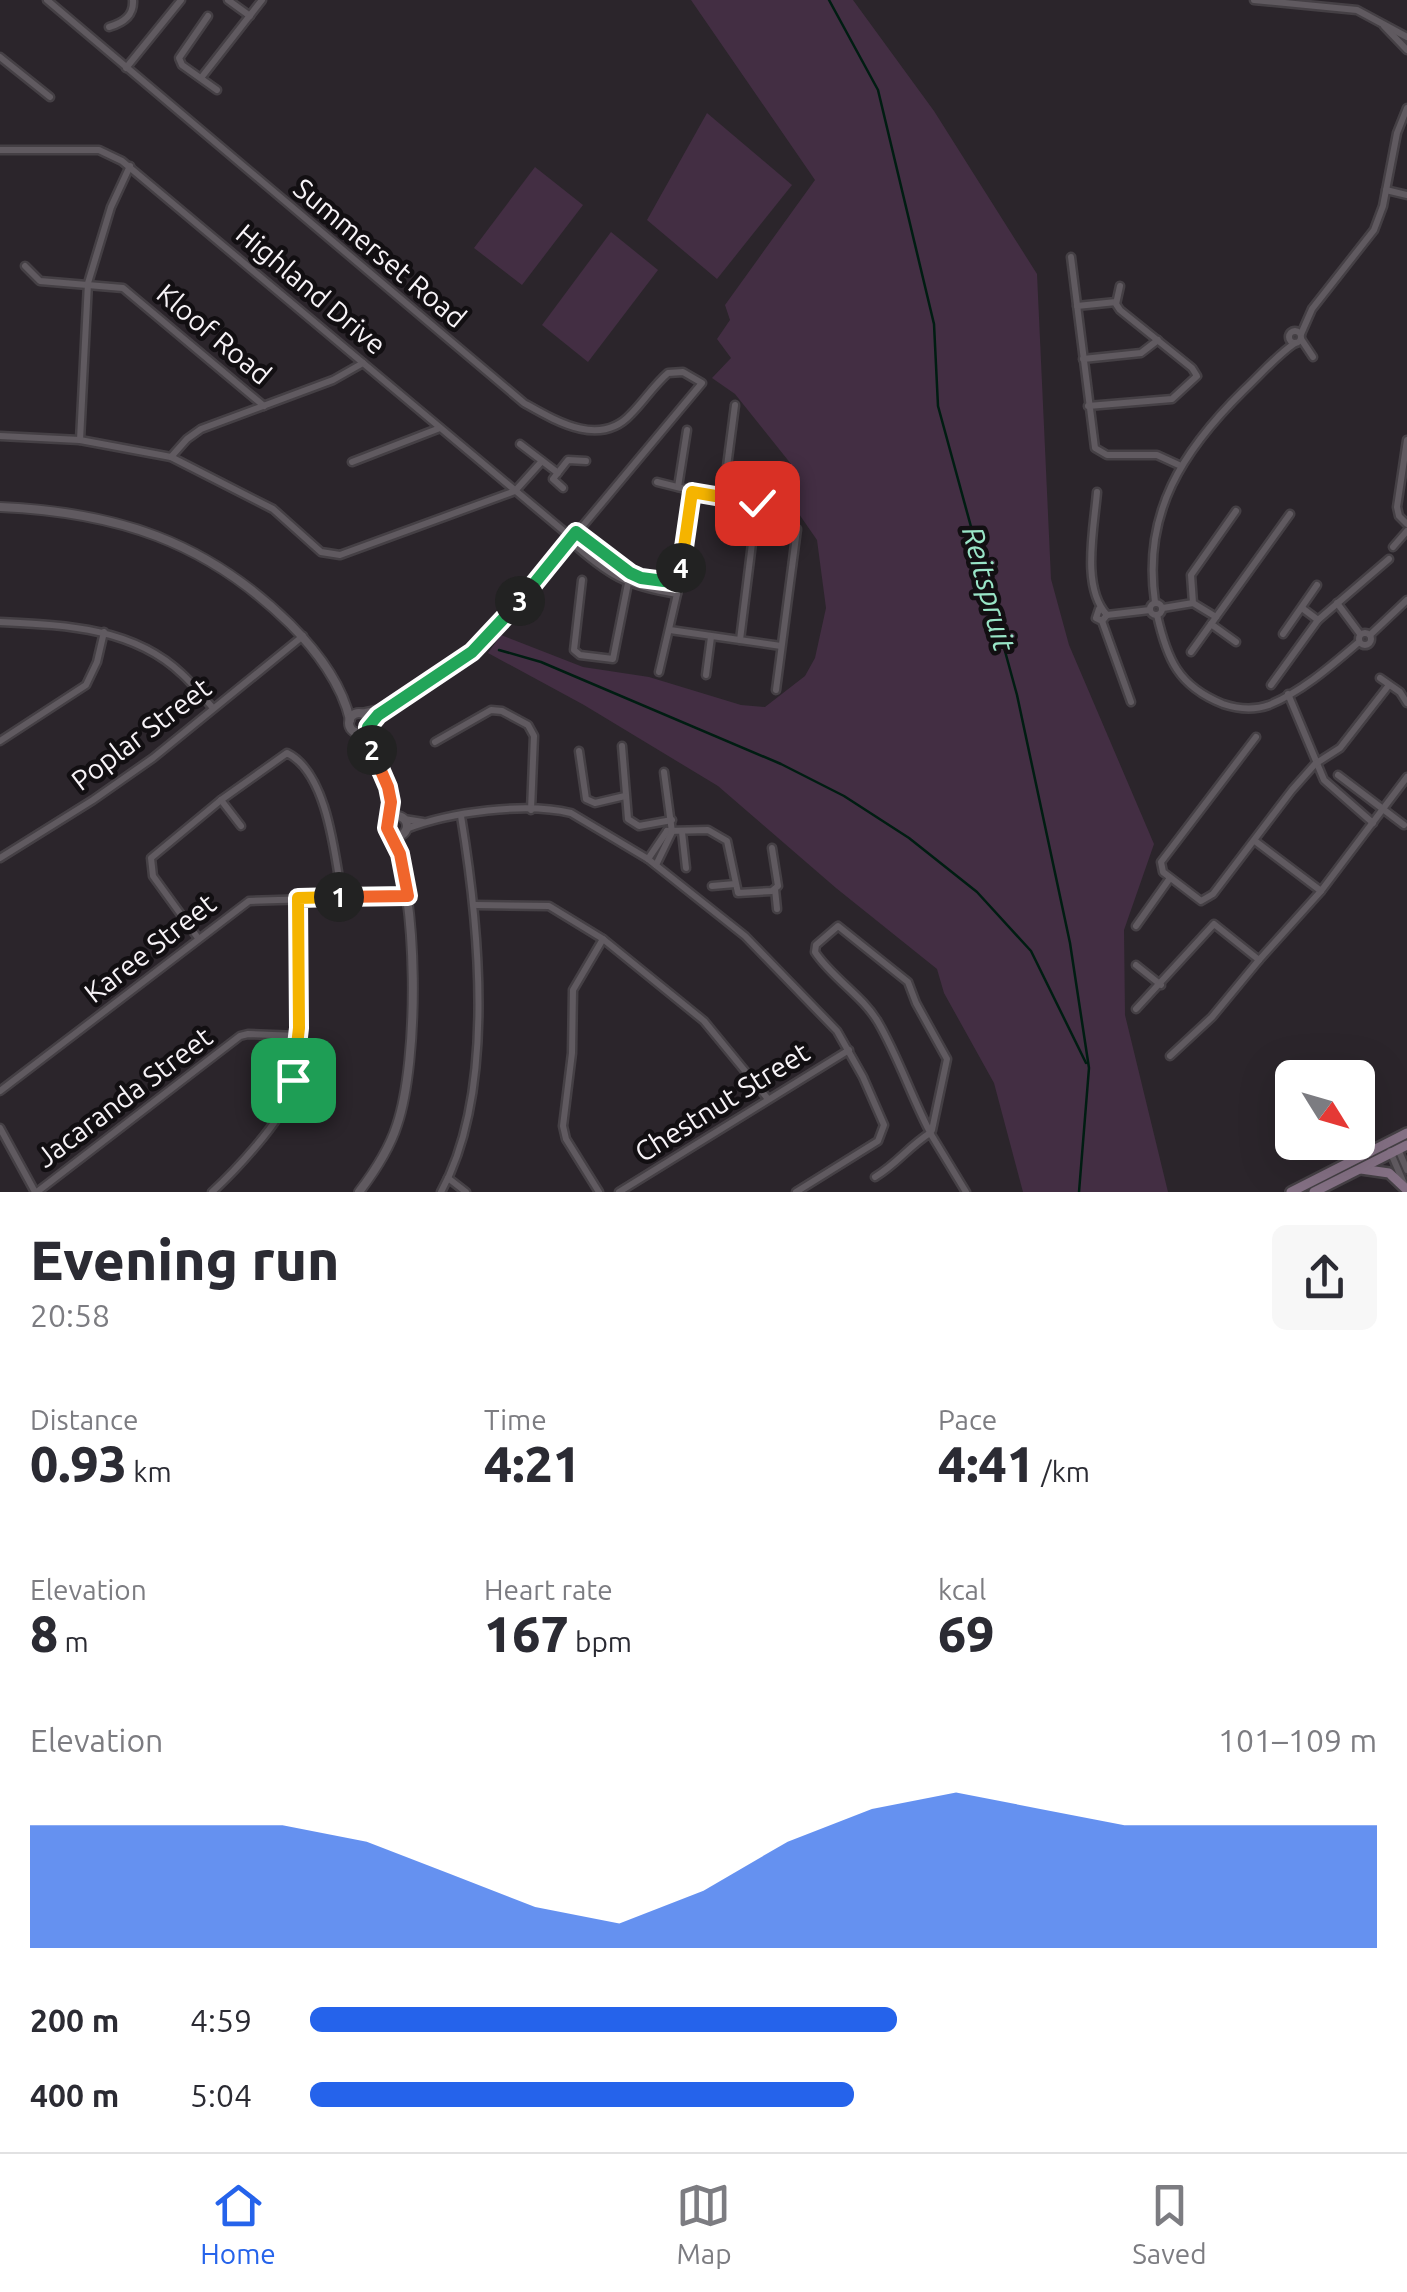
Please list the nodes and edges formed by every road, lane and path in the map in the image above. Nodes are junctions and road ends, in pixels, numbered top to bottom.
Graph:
1 (47, 0) edge
2 (133, 0) edge
3 (181, 0) edge
4 (228, 0) edge
5 (262, 0) edge
6 (1254, 0) edge
7 (1270, 0) edge
8 (208, 16) dead end
9 (250, 16) junction
10 (1380, 21) junction
11 (109, 26) dead end
12 (1407, 37) edge
13 (1407, 50) edge
14 (0, 57) edge
15 (126, 68) junction
16 (200, 78) junction
17 (216, 90) dead end
18 (50, 97) dead end
19 (1407, 108) edge
20 (0, 150) edge
21 (130, 166) junction
22 (1386, 190) junction
23 (1407, 195) edge
24 (1071, 257) dead end
25 (25, 266) dead end
26 (88, 283) junction
27 (1120, 286) dead end
28 (1116, 302) junction
29 (1076, 306) junction
30 (1293, 334) junction
31 (1158, 340) junction
32 (1310, 354) dead end
33 (1083, 359) junction
34 (362, 362) junction
35 (735, 405) dead end
36 (264, 406) junction
37 (1088, 406) junction
38 (440, 428) junction
39 (688, 430) dead end
40 (0, 436) edge
41 (80, 440) junction
42 (1407, 440) edge
43 (520, 444) dead end
44 (171, 457) junction
45 (542, 460) junction
46 (352, 462) dead end
47 (586, 462) dead end
48 (1181, 466) junction
49 (558, 473) junction
50 (657, 482) dead end
51 (678, 487) junction
52 (563, 488) dead end
53 (515, 491) junction
54 (692, 492) junction
55 (1097, 492) dead end
56 (723, 497) junction
57 (757, 503) junction
58 (786, 506) dead end
59 (0, 507) edge
60 (1236, 510) dead end
61 (1290, 514) dead end
62 (1407, 528) edge
63 (796, 529) dead end
64 (576, 532) junction
65 (568, 536) junction
66 (1392, 548) dead end
67 (1389, 559) dead end
68 (630, 573) junction
69 (582, 580) dead end
70 (626, 583) junction
71 (679, 583) junction
72 (1317, 585) dead end
73 (678, 594) junction
74 (1407, 600) edge
75 (1193, 603) junction
76 (1337, 603) junction
77 (1302, 608) junction
78 (1156, 609) junction
79 (1103, 615) junction
80 (1213, 620) junction
81 (1318, 620) junction
82 (0, 622) edge
83 (670, 630) junction
84 (104, 632) junction
85 (1283, 634) dead end
86 (303, 636) junction
87 (711, 637) junction
88 (1360, 638) junction
89 (740, 640) junction
90 (1236, 642) dead end
91 (781, 646) junction
92 (1191, 652) dead end
93 (660, 672) dead end
94 (706, 676) dead end
95 (1380, 678) dead end
96 (1389, 684) junction
97 (1270, 685) dead end
98 (776, 690) dead end
99 (1288, 694) junction
100 (343, 699) junction
101 (1406, 700) edge
102 (1131, 702) dead end
103 (386, 707) junction
104 (213, 708) junction
105 (360, 713) junction
106 (350, 720) junction
107 (368, 726) junction
108 (355, 732) junction
109 (1256, 736) dead end
110 (0, 741) edge
111 (435, 742) dead end
112 (622, 746) dead end
113 (372, 748) junction
114 (579, 750) dead end
115 (1315, 764) junction
116 (664, 772) dead end
117 (1338, 775) dead end
118 (1407, 777) edge
119 (625, 796) junction
120 (221, 800) junction
121 (391, 802) junction
122 (1382, 808) junction
123 (531, 810) junction
124 (460, 816) junction
125 (390, 819) junction
126 (1373, 823) junction
127 (404, 824) junction
128 (1404, 824) dead end
129 (242, 826) dead end
130 (671, 827) junction
131 (682, 832) junction
132 (391, 834) junction
133 (1255, 841) junction
134 (772, 848) dead end
135 (653, 850) junction
136 (400, 854) junction
137 (662, 856) junction
138 (0, 858) edge
139 (648, 859) junction
140 (656, 866) junction
141 (686, 868) dead end
142 (1170, 878) junction
143 (735, 884) junction
144 (712, 886) dead end
145 (775, 889) junction
146 (1321, 891) junction
147 (408, 896) junction
148 (342, 897) junction
149 (298, 898) junction
150 (474, 905) junction
151 (777, 909) dead end
152 (1136, 926) dead end
153 (198, 938) junction
154 (603, 939) junction
155 (1259, 960) junction
156 (1136, 965) dead end
157 (1161, 985) junction
158 (1136, 1009) dead end
159 (298, 1036) junction
160 (848, 1050) junction
161 (1170, 1056) dead end
162 (0, 1091) edge
163 (768, 1099) junction
164 (0, 1128) edge
165 (930, 1132) junction
166 (1407, 1133) edge
167 (1395, 1146) edge
168 (1358, 1170) junction
169 (1407, 1170) edge
170 (448, 1178) junction
171 (875, 1178) dead end
172 (1406, 1190) edge
173 (36, 1192) edge
174 (212, 1192) edge
175 (359, 1192) edge
176 (441, 1192) edge
177 (466, 1192) edge
178 (599, 1192) edge
179 (619, 1192) edge
180 (796, 1192) edge
181 (966, 1192) edge
182 (1290, 1192) edge
183 (1314, 1192) edge

1 - 15 street, Summerset Road
2 - 11 street
3 - 15 street
4 - 9 street
5 - 9 street
6 - 7 street
7 - 10 street
8 - 16 street
9 - 16 street
10 - 12 street
10 - 13 street
14 - 18 street
15 - 64 street, Summerset Road
16 - 17 street
19 - 22 street
20 - 21 street, Highland Drive
21 - 26 street
21 - 34 street, Highland Drive
22 - 23 street
22 - 30 street
24 - 29 street
25 - 26 street, Kloof Road
26 - 36 street, Kloof Road
26 - 41 street
27 - 28 street
28 - 29 street
28 - 31 street
29 - 33 street
30 - 32 street
30 - 48 street
31 - 33 street
31 - 37 street
33 - 37 street
34 - 36 street
34 - 38 street, Highland Drive
35 - 56 street
36 - 44 street
37 - 48 street
38 - 46 street
38 - 53 street, Highland Drive
39 - 51 street
40 - 41 street
41 - 44 street
42 - 62 street
43 - 45 street
44 - 53 street
45 - 49 street
45 - 53 street
47 - 49 street
48 - 78 street
49 - 52 street
50 - 51 street
51 - 54 street
53 - 65 street, Highland Drive
54 - 56 street
54 - 71 street
55 - 79 street
56 - 57 street
57 - 58 street
57 - 89 street
59 - 86 street
60 - 75 street
61 - 80 street
62 - 66 street
63 - 91 street
64 - 65 street
64 - 68 street
65 - 70 street, Highland Drive
65 - 103 street
67 - 76 street
68 - 70 street
68 - 71 street
69 - 70 street
70 - 73 street
71 - 73 street
72 - 77 street
73 - 83 street
74 - 88 street
75 - 78 street
75 - 80 street
76 - 81 street
76 - 88 street
77 - 81 street
77 - 85 street
78 - 79 street
78 - 99 street
79 - 102 street
80 - 90 street
80 - 92 street
81 - 97 street
82 - 84 street
83 - 87 street
83 - 93 street
84 - 104 street
84 - 110 street
86 - 100 street
86 - 104 street, Poplar Street
87 - 89 street
87 - 94 street
88 - 99 street
89 - 91 street
91 - 98 street
95 - 96 street
96 - 101 street
96 - 115 street
99 - 115 street
100 - 105 street
100 - 106 street
103 - 105 street
103 - 107 street
104 - 138 street, Poplar Street
105 - 106 street
105 - 107 street
106 - 108 street
107 - 108 street
107 - 113 street
108 - 113 street
109 - 142 street
111 - 123 street
112 - 119 street
113 - 121 street
114 - 119 street
115 - 126 street
115 - 133 street
116 - 130 street
117 - 122 street
118 - 122 street
119 - 130 street
120 - 129 street
120 - 148 street
120 - 153 street
121 - 125 street
121 - 127 street
122 - 126 street
122 - 128 street
123 - 124 street
123 - 139 street
124 - 127 street
124 - 150 street
125 - 127 street
125 - 132 street
126 - 146 street
127 - 132 street
127 - 136 street
130 - 131 street
130 - 135 street
130 - 137 street
131 - 141 street
131 - 143 street
132 - 136 street
133 - 142 street
133 - 146 street
134 - 145 street
135 - 137 street
135 - 139 street
136 - 147 street
137 - 140 street
139 - 140 street
140 - 160 street
142 - 152 street
143 - 144 street
143 - 145 street
145 - 151 street
146 - 155 street
147 - 148 street, Karee Street
147 - 175 street
148 - 149 street, Karee Street
149 - 153 street, Karee Street
149 - 159 street
150 - 154 street
150 - 170 street
153 - 162 street, Karee Street
154 - 163 street
154 - 178 street
155 - 157 street
155 - 161 street
156 - 157 street
157 - 158 street
159 - 173 street, Jacaranda Street
159 - 174 street
160 - 163 street, Chestnut Street
160 - 180 street
163 - 179 street, Chestnut Street
164 - 173 street
165 - 165 street
165 - 171 street
165 - 181 street
166 - 167 main road
167 - 168 main road
167 - 169 street
167 - 172 street
167 - 182 main road
168 - 172 main road
168 - 183 main road
170 - 176 street
170 - 177 street

